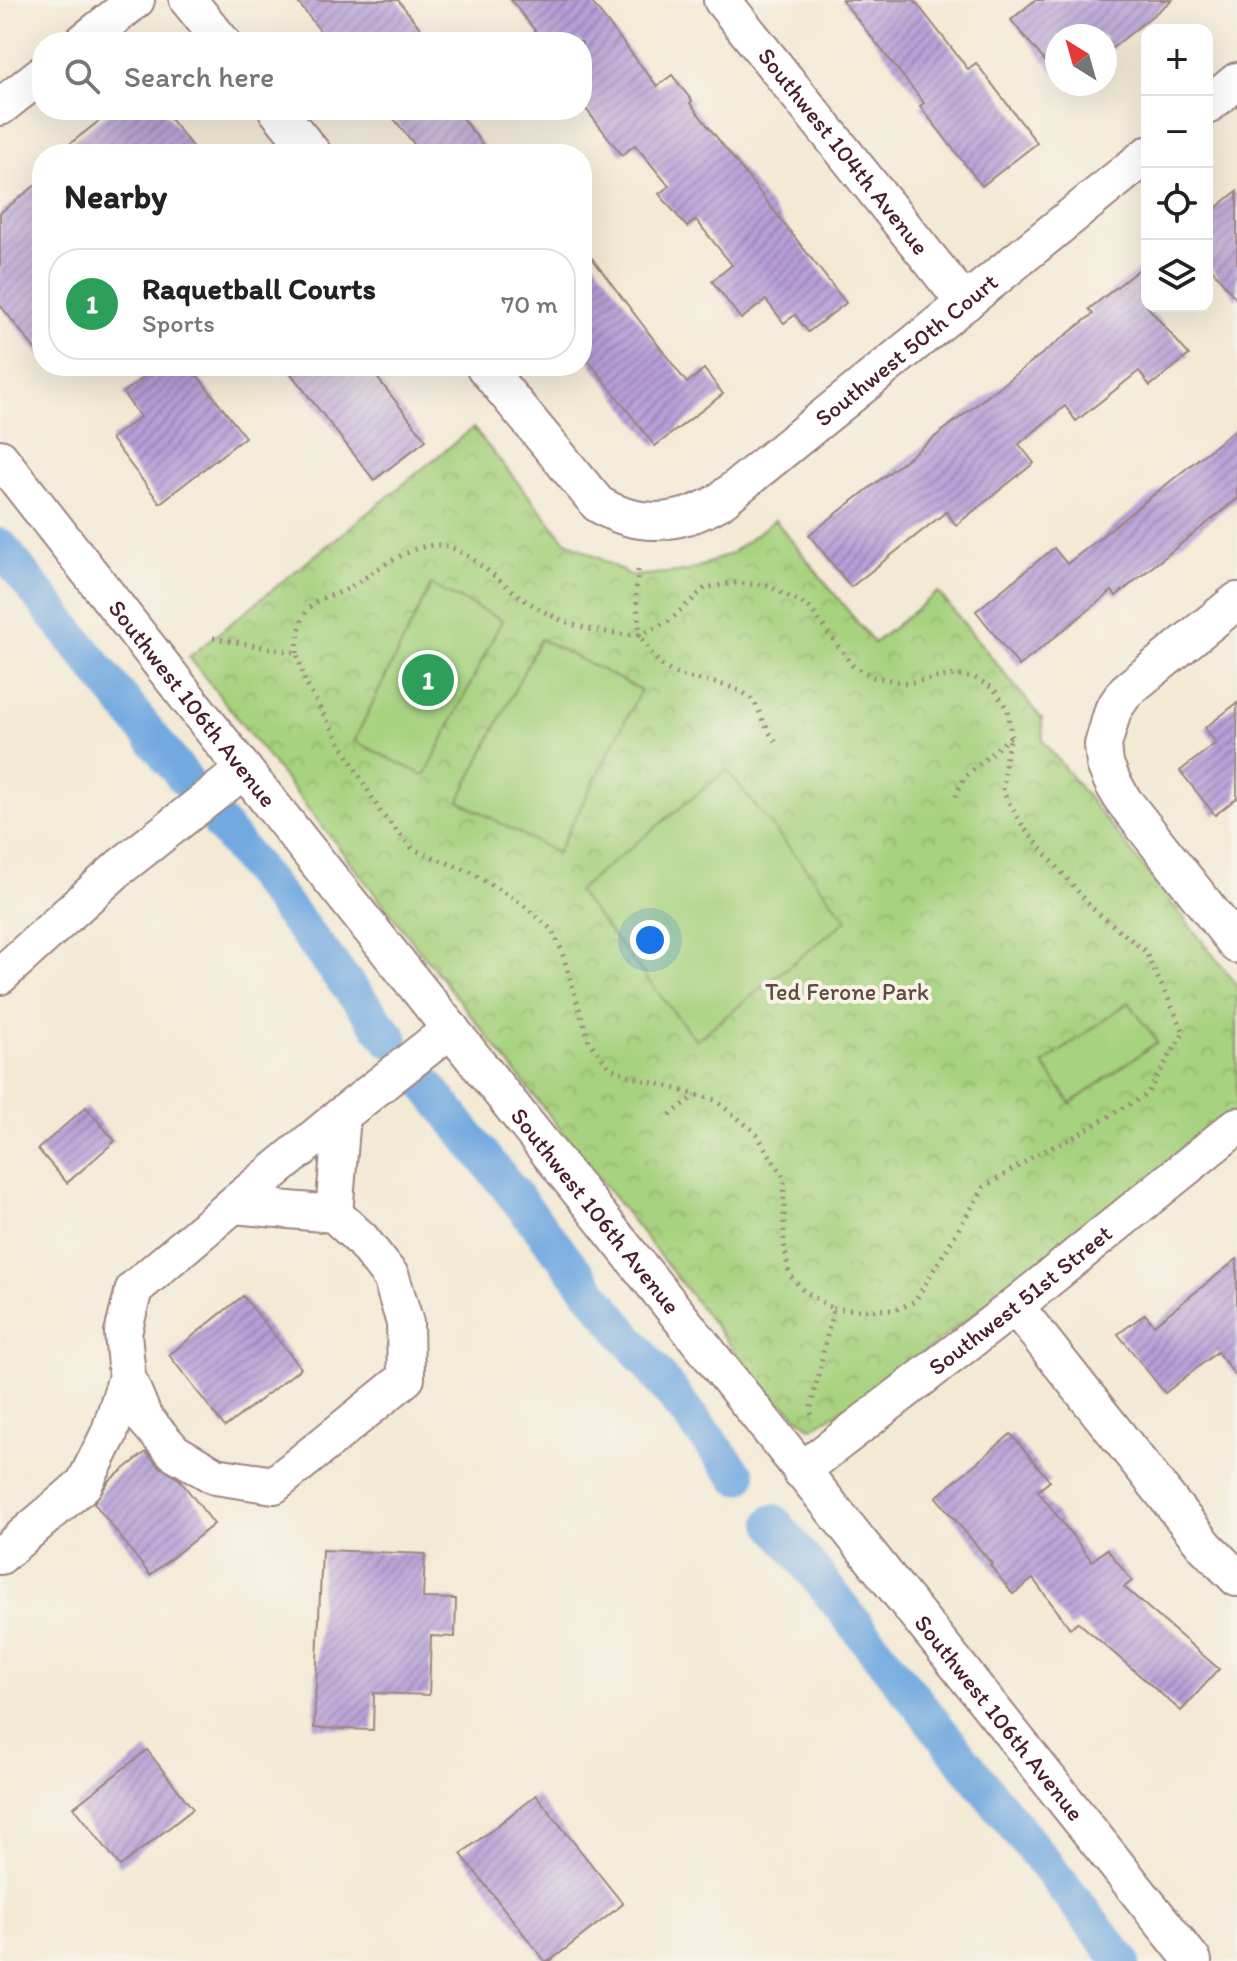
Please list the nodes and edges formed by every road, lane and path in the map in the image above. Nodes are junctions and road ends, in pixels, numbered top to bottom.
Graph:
1 (136, 0) edge
2 (188, 0) edge
3 (722, 0) edge
4 (96, 32) edge
5 (214, 32) edge
6 (1237, 81) edge
7 (32, 82) edge
8 (1213, 101) edge
9 (0, 107) edge
10 (285, 120) edge
11 (305, 144) edge
12 (1141, 160) edge
13 (965, 303) junction
14 (492, 376) edge
15 (0, 458) edge
16 (638, 570) dead end
17 (1237, 601) edge
18 (640, 635) junction
19 (213, 638) dead end
20 (297, 653) junction
21 (1011, 736) junction
22 (777, 742) dead end
23 (244, 770) junction
24 (954, 798) dead end
25 (1237, 945) edge
26 (0, 976) edge
27 (451, 1029) junction
28 (696, 1095) junction
29 (342, 1115) junction
30 (670, 1115) dead end
31 (1237, 1126) edge
32 (233, 1205) junction
33 (334, 1214) junction
34 (1015, 1306) junction
35 (833, 1309) junction
36 (127, 1377) junction
37 (816, 1420) dead end
38 (801, 1471) junction
39 (0, 1556) edge
40 (1237, 1578) edge
41 (1182, 1957) edge

1 - 4 street
2 - 5 street
3 - 13 street, Southwest 104th Avenue
6 - 8 street
7 - 9 street
10 - 11 street
12 - 13 street, Southwest 50th Court
13 - 14 street, Southwest 50th Court
15 - 23 street, Southwest 106th Avenue
16 - 18 path
17 - 25 street
18 - 20 path
18 - 21 path
18 - 22 path
19 - 20 path
20 - 28 path
21 - 24 path
21 - 35 path
23 - 26 street
23 - 27 street, Southwest 106th Avenue
27 - 29 street
27 - 38 street, Southwest 106th Avenue
28 - 30 path
28 - 35 path
29 - 32 street
29 - 33 street
31 - 34 street, Southwest 51st Street
32 - 33 street
32 - 36 street
33 - 36 street
34 - 38 street, Southwest 51st Street
34 - 40 street
35 - 37 path
36 - 39 street
38 - 41 street, Southwest 106th Avenue

